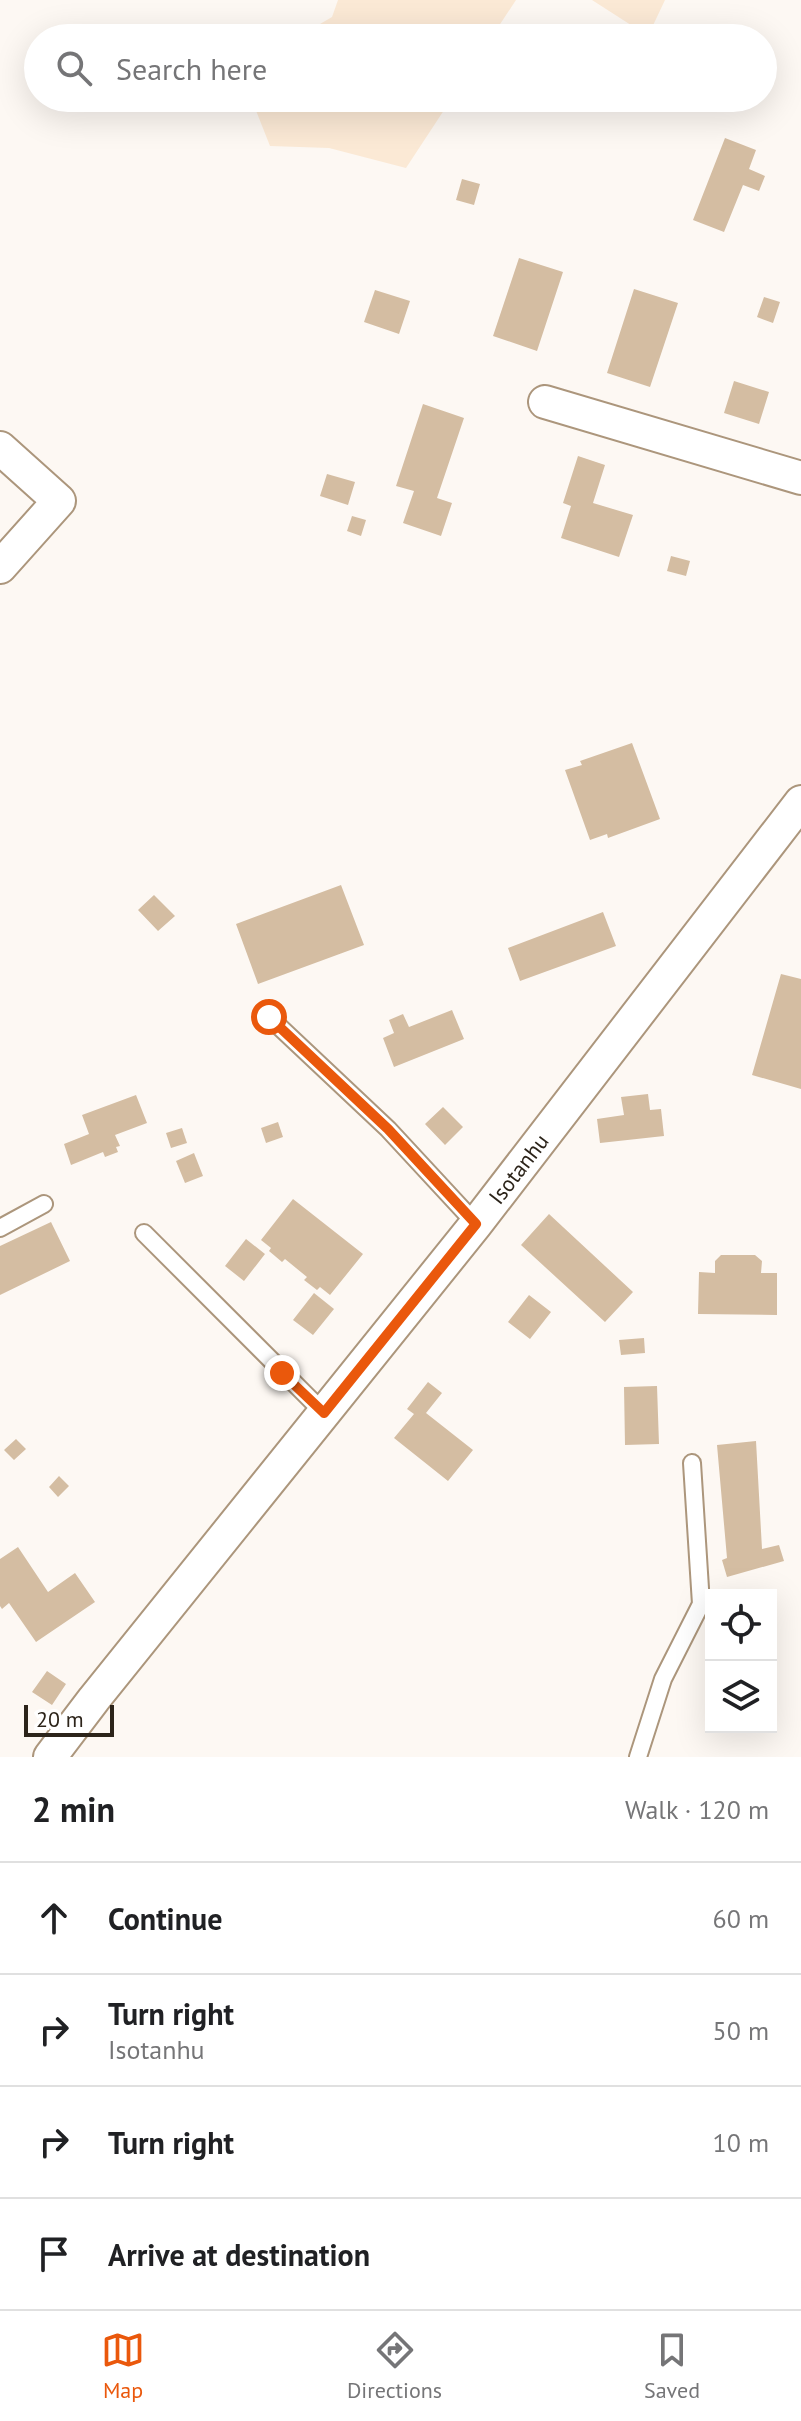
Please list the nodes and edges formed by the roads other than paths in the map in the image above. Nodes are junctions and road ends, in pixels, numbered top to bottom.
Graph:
1 (545, 402) dead end
2 (0, 448) edge
3 (801, 478) edge
4 (0, 567) edge
5 (801, 802) edge
6 (269, 1017) dead end
7 (44, 1204) dead end
8 (476, 1224) junction
9 (0, 1228) edge
10 (144, 1233) dead end
11 (324, 1413) junction
12 (692, 1463) dead end
13 (50, 1757) edge
14 (638, 1757) edge

1 - 3 street
2 - 4 street
5 - 8 street, Isotanhu
6 - 8 lane
7 - 9 lane
8 - 11 street, Isotanhu
10 - 11 lane
11 - 13 street, Isotanhu
12 - 14 lane

